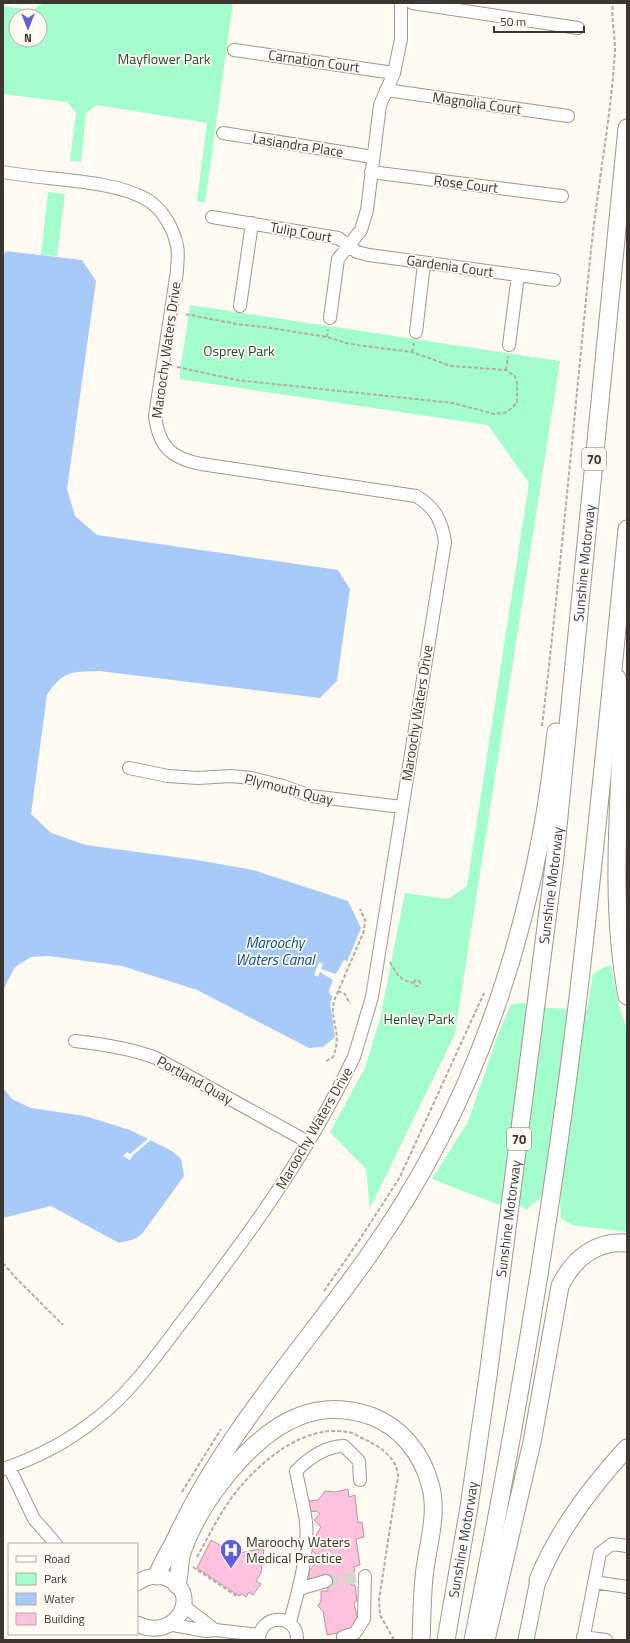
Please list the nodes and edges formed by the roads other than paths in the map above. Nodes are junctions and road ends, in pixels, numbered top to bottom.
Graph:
1 (401, 3) edge
2 (412, 3) edge
3 (578, 28) dead end
4 (234, 50) dead end
5 (394, 73) junction
6 (386, 90) junction
7 (568, 116) dead end
8 (627, 128) edge
9 (223, 133) dead end
10 (373, 157) junction
11 (3, 172) edge
12 (371, 172) junction
13 (562, 196) dead end
14 (212, 217) dead end
15 (252, 223) junction
16 (348, 246) junction
17 (424, 264) junction
18 (518, 275) junction
19 (554, 280) dead end
20 (240, 306) dead end
21 (330, 318) dead end
22 (416, 332) dead end
23 (509, 345) dead end
24 (627, 529) edge
25 (577, 635) junction
26 (614, 662) junction
27 (129, 768) dead end
28 (402, 807) junction
29 (627, 996) edge
30 (75, 1041) dead end
31 (308, 1142) junction
32 (627, 1243) edge
33 (627, 1442) edge
34 (627, 1448) edge
35 (615, 1461) junction
36 (6, 1468) edge
37 (360, 1480) dead end
38 (55, 1543) edge
39 (627, 1546) edge
40 (157, 1576) junction
41 (365, 1576) dead end
42 (538, 1580) joint
43 (326, 1581) tunnel mouth
44 (138, 1582) edge
45 (594, 1582) junction
46 (177, 1585) junction
47 (627, 1587) edge
48 (299, 1589) junction
49 (184, 1606) junction
50 (290, 1622) junction
51 (138, 1625) edge
52 (215, 1630) junction
53 (164, 1632) edge
54 (258, 1637) edge
55 (343, 1637) dead end
56 (583, 1638) edge
57 (297, 1640) edge
58 (421, 1640) edge
59 (446, 1640) edge
60 (473, 1640) edge
61 (486, 1640) edge
62 (526, 1640) edge
63 (606, 1640) edge

1 - 5 street
2 - 3 street
4 - 5 street, Carnation Court
5 - 6 street
6 - 7 street, Magnolia Court
6 - 10 street
8 - 25 highway, Sunshine Motorway / 70
9 - 10 street, Lasiandra Place
10 - 12 street
11 - 28 street, Maroochy Waters Drive
12 - 13 street, Rose Court
12 - 16 street
14 - 15 street, Tulip Court
15 - 16 street, Tulip Court
15 - 20 street
16 - 17 street, Gardenia Court
16 - 21 street
17 - 18 street, Gardenia Court
17 - 22 street
18 - 19 street, Gardenia Court
18 - 23 street
24 - 26 highway, Sunshine Motorway
25 - 40 highway
25 - 59 highway, Sunshine Motorway / 70
26 - 29 highway
26 - 60 highway, Sunshine Motorway
27 - 28 street, Plymouth Quay
28 - 31 street, Maroochy Waters Drive
30 - 31 street, Portland Quay
31 - 36 street, Maroochy Waters Drive
32 - 61 highway
33 - 35 highway
34 - 35 highway
35 - 42 highway
36 - 38 street, Maroochy Waters Drive
37 - 48 street
39 - 45 street
40 - 44 main road
40 - 46 main road
41 - 55 street
42 - 62 main road
43 - 48 street
45 - 47 street
45 - 56 street
46 - 49 main road
46 - 58 highway
48 - 50 street
49 - 52 street
49 - 53 main road
50 - 54 street
50 - 57 street
51 - 53 main road
52 - 53 street
52 - 54 street
56 - 63 street

